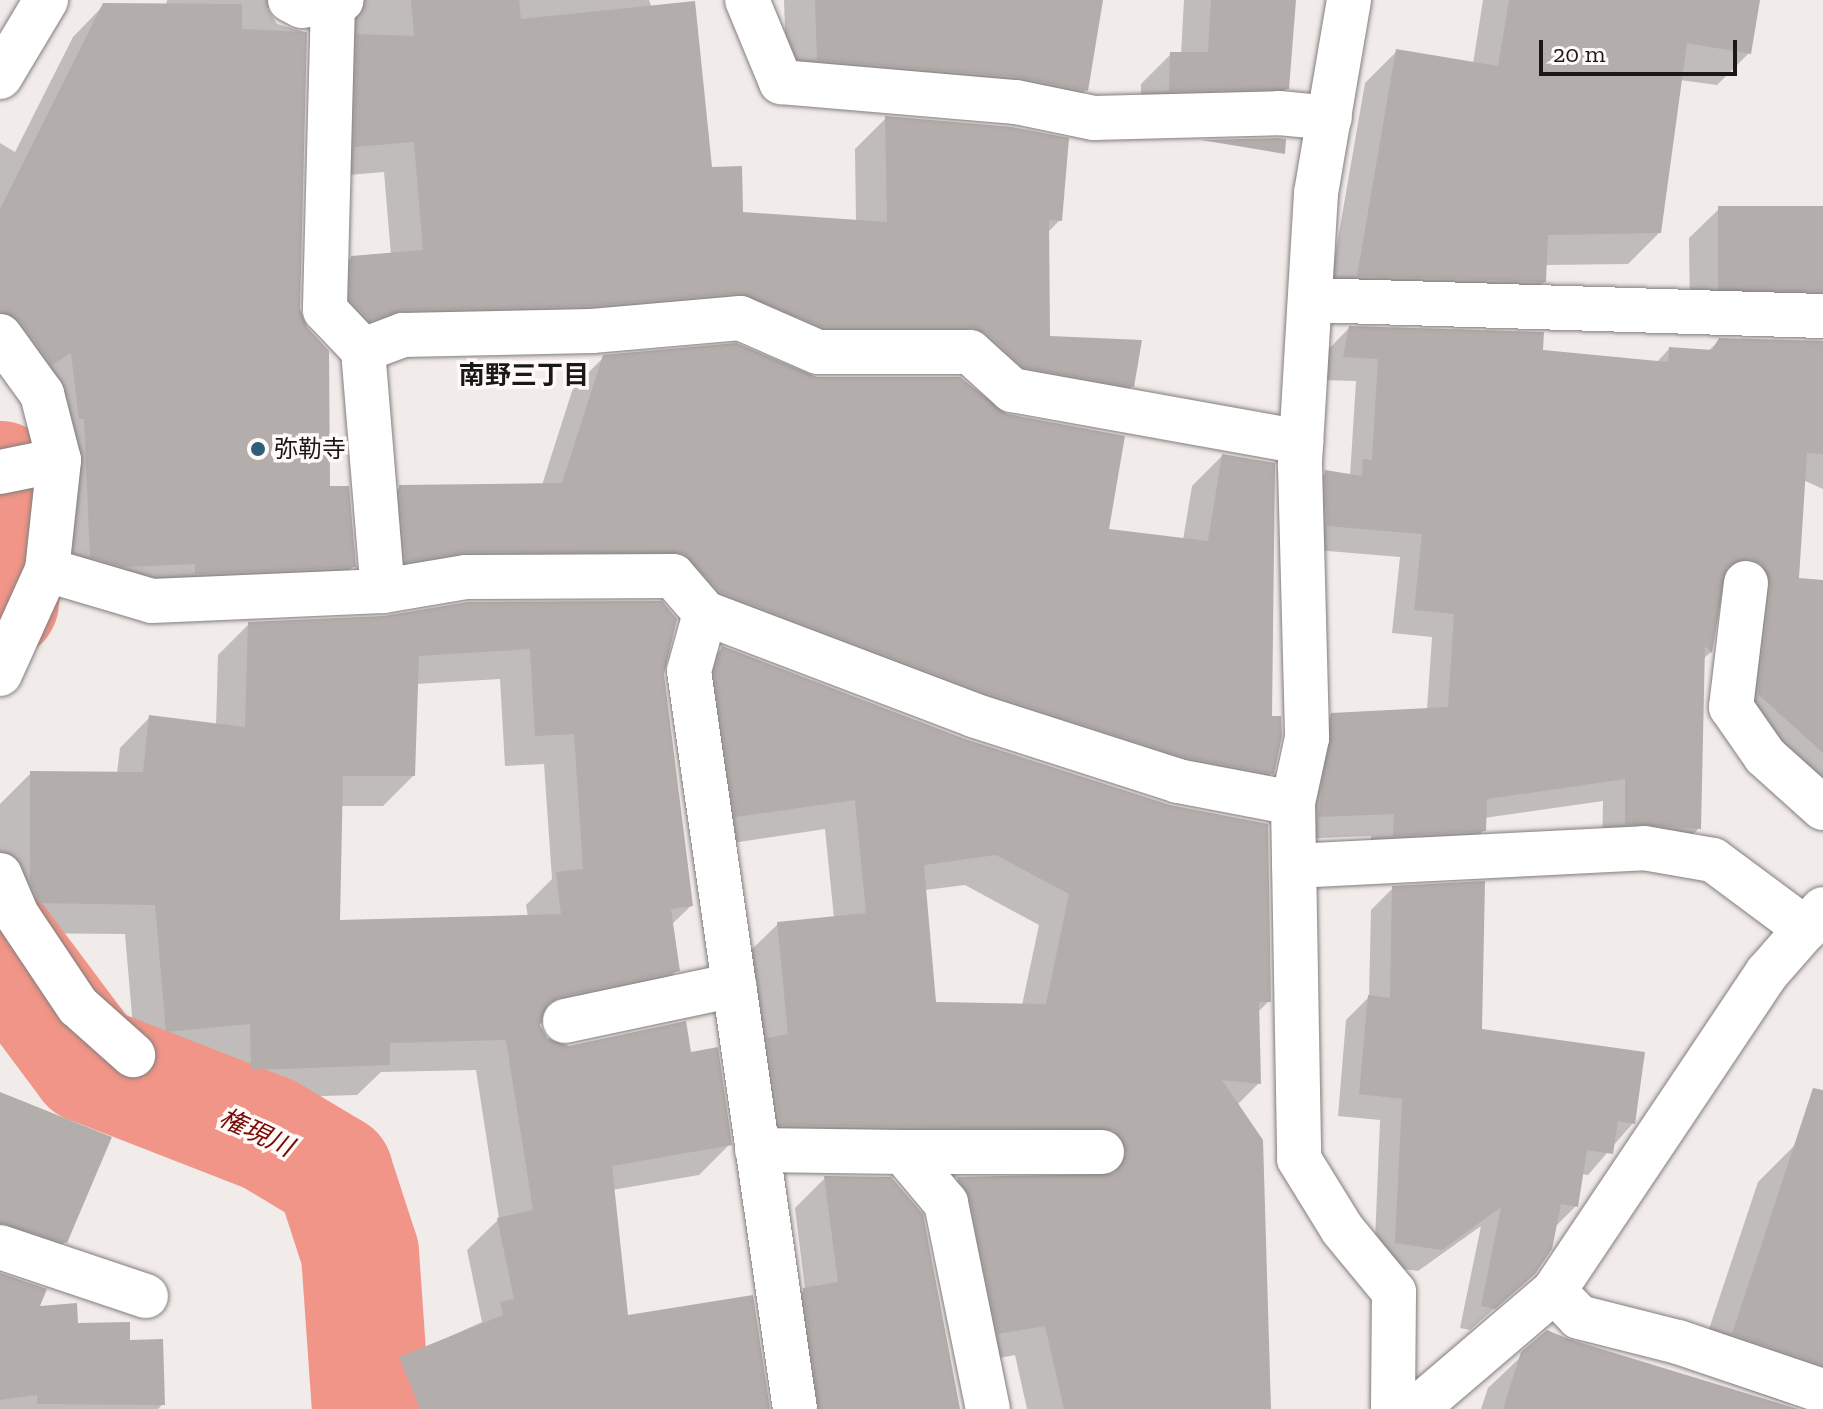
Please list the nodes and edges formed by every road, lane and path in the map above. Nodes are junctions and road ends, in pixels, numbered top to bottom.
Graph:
1 (46, 0) edge
2 (290, 0) edge
3 (747, 0) edge
4 (1349, 0) edge
5 (338, 1) edge
6 (0, 77) edge
7 (1330, 118) junction
8 (1310, 300) junction
9 (1823, 316) edge
10 (0, 336) edge
11 (363, 350) junction
12 (1301, 442) junction
13 (26, 467) edge
14 (47, 570) junction
15 (1746, 583) dead end
16 (383, 591) junction
17 (705, 613) junction
18 (0, 674) edge
19 (1293, 803) junction
20 (1823, 808) edge
21 (1294, 866) junction
22 (0, 875) edge
23 (1815, 919) edge
24 (734, 985) junction
25 (565, 1021) dead end
26 (133, 1055) dead end
27 (757, 1150) junction
28 (903, 1152) junction
29 (1102, 1152) dead end
30 (0, 1247) edge
31 (1554, 1291) junction
32 (146, 1296) dead end
33 (1823, 1391) edge
34 (795, 1409) edge
35 (988, 1409) edge
36 (1393, 1409) edge
37 (1416, 1409) edge

1 - 6 street
2 - 5 street
3 - 7 street
4 - 7 street
5 - 11 street
7 - 8 street
8 - 9 street
8 - 12 street
10 - 13 street
11 - 12 street
11 - 16 street
12 - 19 street
13 - 14 street
14 - 16 street
14 - 18 street
15 - 20 street
16 - 17 street
17 - 19 street
17 - 24 street
19 - 21 street
21 - 23 street
21 - 36 street
22 - 26 street
23 - 31 street
24 - 25 street
24 - 27 street
27 - 28 street
27 - 34 street
28 - 29 street
28 - 35 street
30 - 32 street
31 - 33 street
31 - 37 street

